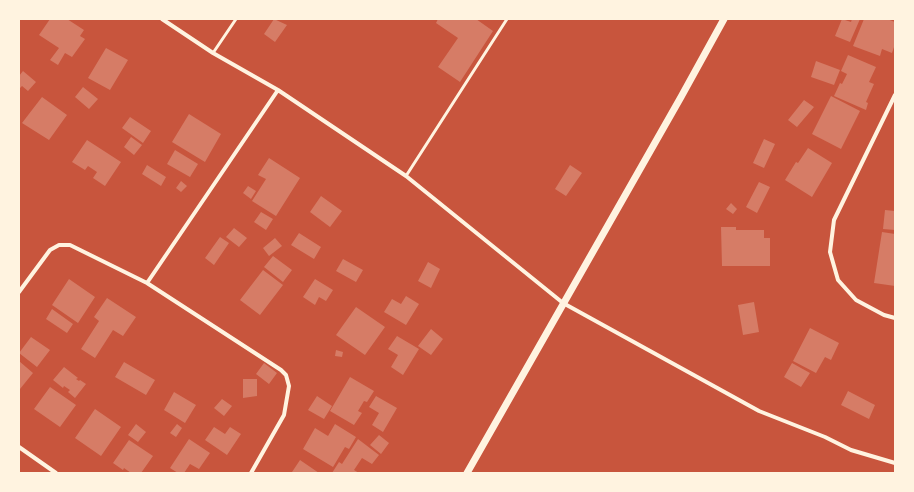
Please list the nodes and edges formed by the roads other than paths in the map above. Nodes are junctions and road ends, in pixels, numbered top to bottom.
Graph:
1 (162, 19) edge
2 (236, 19) edge
3 (508, 19) edge
4 (724, 19) edge
5 (213, 52) junction
6 (278, 90) junction
7 (895, 95) edge
8 (406, 176) junction
9 (147, 283) junction
10 (19, 292) edge
11 (563, 303) junction
12 (895, 318) edge
13 (19, 448) edge
14 (895, 463) edge
15 (56, 473) edge
16 (251, 473) edge
17 (467, 473) edge

1 - 5 street
2 - 5 lane
3 - 8 lane
4 - 11 street
5 - 6 street
6 - 8 street
6 - 9 street
7 - 12 street
8 - 11 street
9 - 10 street
9 - 16 street
11 - 14 street
11 - 17 street
13 - 15 street

